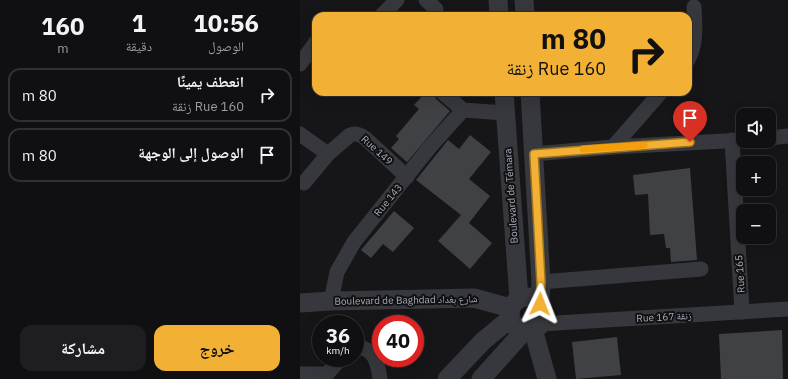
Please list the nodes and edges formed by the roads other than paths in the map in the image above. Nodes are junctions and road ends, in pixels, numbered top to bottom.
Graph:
1 (397, 0) edge
2 (498, 0) edge
3 (524, 0) edge
4 (694, 2) edge
5 (386, 12) edge
6 (499, 12) edge
7 (525, 12) edge
8 (692, 50) edge
9 (447, 96) edge
10 (504, 96) edge
11 (530, 96) edge
12 (658, 96) edge
13 (463, 110) junction
14 (505, 114) junction
15 (300, 134) edge
16 (788, 136) edge
17 (776, 137) edge
18 (736, 140) edge
19 (614, 147) junction
20 (738, 148) edge
21 (328, 154) junction
22 (534, 154) junction
23 (407, 177) junction
24 (304, 183) dead end
25 (701, 269) dead end
26 (541, 282) junction
27 (331, 301) junction
28 (300, 303) edge
29 (540, 304) junction
30 (514, 308) junction
31 (788, 309) edge
32 (742, 312) junction
33 (533, 328) junction
34 (364, 349) edge
35 (336, 368) edge
36 (300, 374) edge
37 (380, 379) edge
38 (447, 379) edge
39 (481, 379) edge
40 (547, 379) edge

1 - 5 street
2 - 6 street
3 - 7 street
4 - 8 street
9 - 13 street
10 - 14 street, Boulevard de Témara
11 - 22 street
12 - 19 street
13 - 14 street
13 - 23 street, Rue 143
14 - 30 street, Boulevard de Témara
15 - 21 street
16 - 17 street
18 - 19 street
19 - 22 street
20 - 32 street, Rue 165
21 - 23 street, Rue 149
21 - 24 street, Rue 149
22 - 26 street
23 - 27 street, Rue 143
25 - 26 street
26 - 29 street
27 - 28 street, Boulevard de Baghdad شارع بغداد
27 - 30 street, Boulevard de Baghdad شارع بغداد
29 - 30 street
29 - 33 street
30 - 33 street
30 - 38 street
31 - 32 street, Rue 167 زنقة
32 - 33 street, Rue 167 زنقة
33 - 39 street
33 - 40 street
34 - 37 street
35 - 36 street

